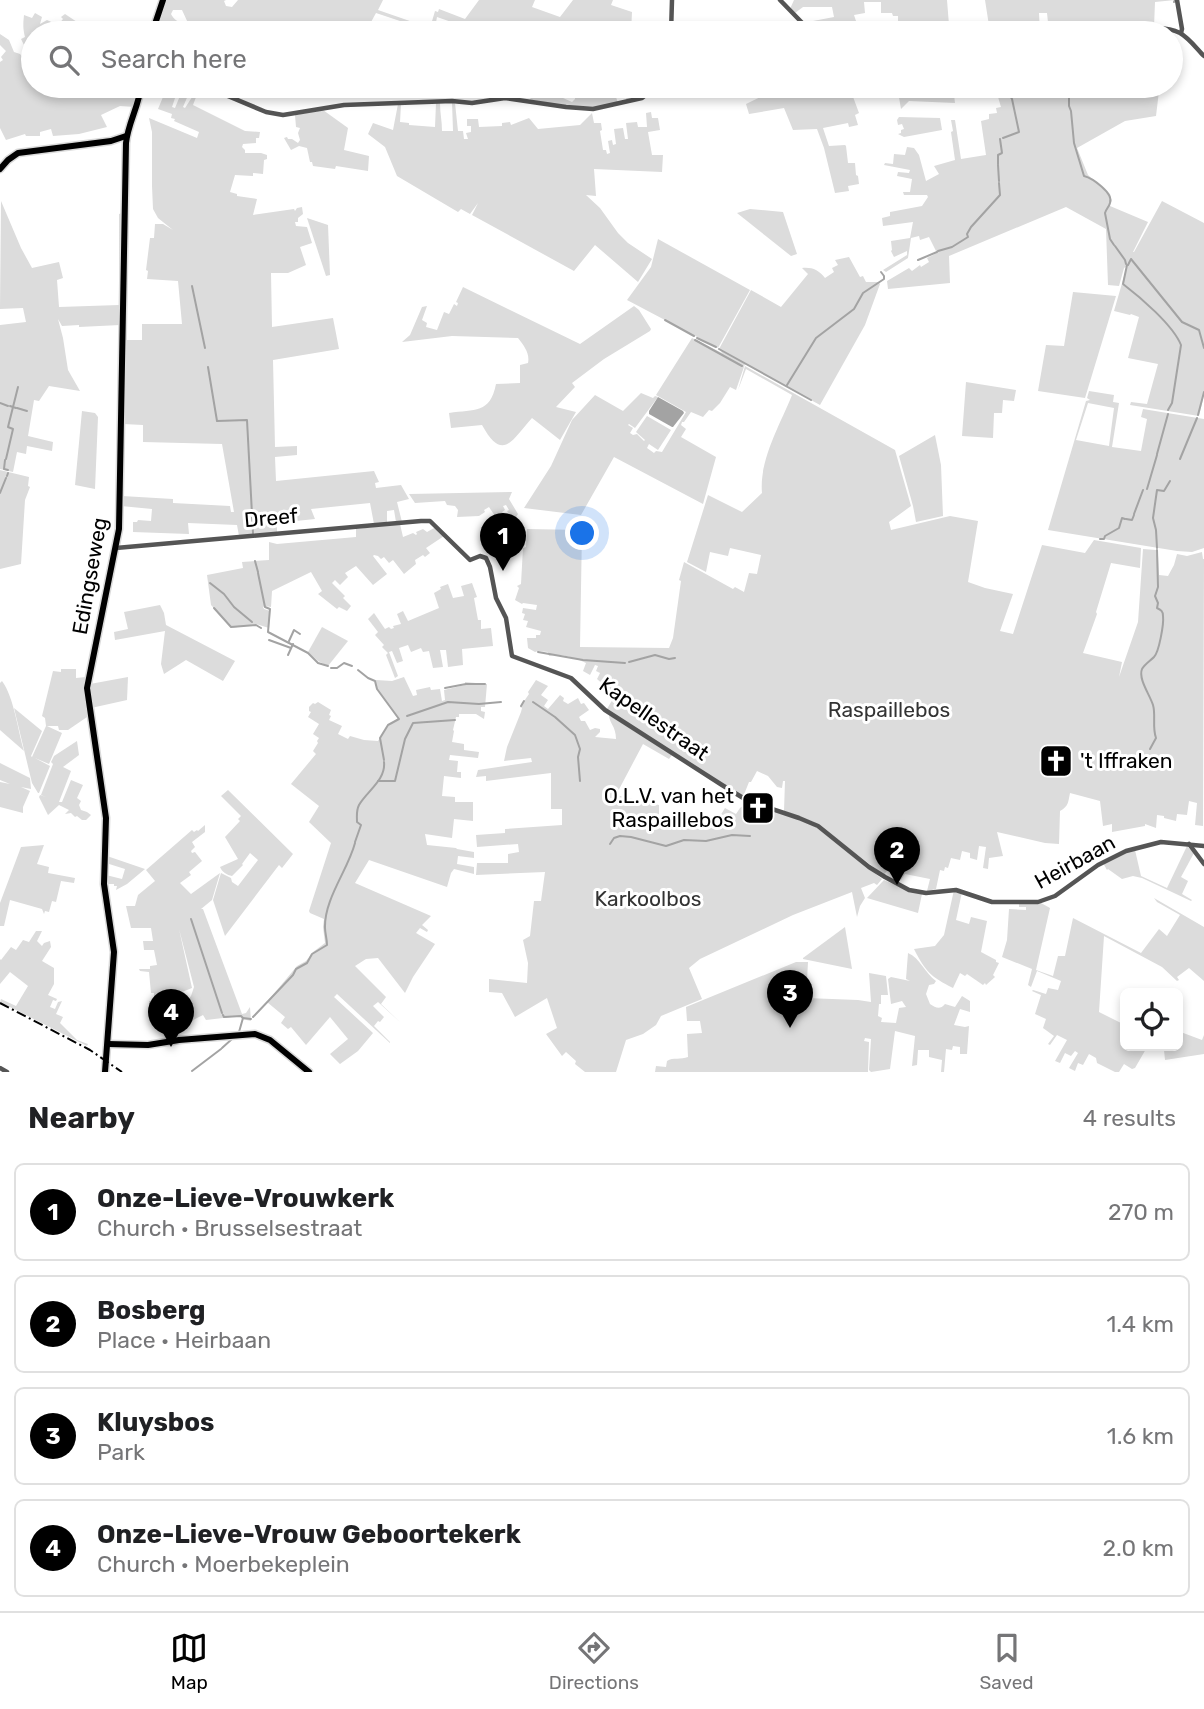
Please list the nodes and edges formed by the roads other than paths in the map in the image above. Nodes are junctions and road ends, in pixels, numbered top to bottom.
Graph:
1 (163, 0) edge
2 (672, 0) edge
3 (780, 0) edge
4 (1178, 0) edge
5 (156, 21) edge
6 (671, 21) edge
7 (800, 21) edge
8 (1181, 21) edge
9 (1183, 35) edge
10 (1204, 56) edge
11 (140, 98) edge
12 (233, 98) edge
13 (505, 98) edge
14 (505, 98) edge
15 (642, 98) edge
16 (126, 139) junction
17 (0, 169) edge
18 (116, 548) junction
19 (512, 656) joint
20 (1189, 844) junction
21 (1204, 846) edge
22 (1204, 864) edge
23 (883, 876) joint
24 (108, 1044) junction
25 (0, 1068) edge
26 (7, 1072) edge
27 (105, 1072) edge
28 (309, 1072) edge

1 - 5 main road
2 - 6 street
3 - 7 street
4 - 8 street
9 - 10 street
11 - 16 main road, Edingseweg
12 - 14 street
13 - 15 street
16 - 17 main road
16 - 18 main road, Edingseweg
18 - 19 street, Dreef
18 - 24 main road, Edingseweg
19 - 23 street, Kapellestraat
20 - 21 street, Heirbaan
20 - 22 street
20 - 23 street, Heirbaan
24 - 27 main road, Edingseweg
24 - 28 main road
25 - 26 street

